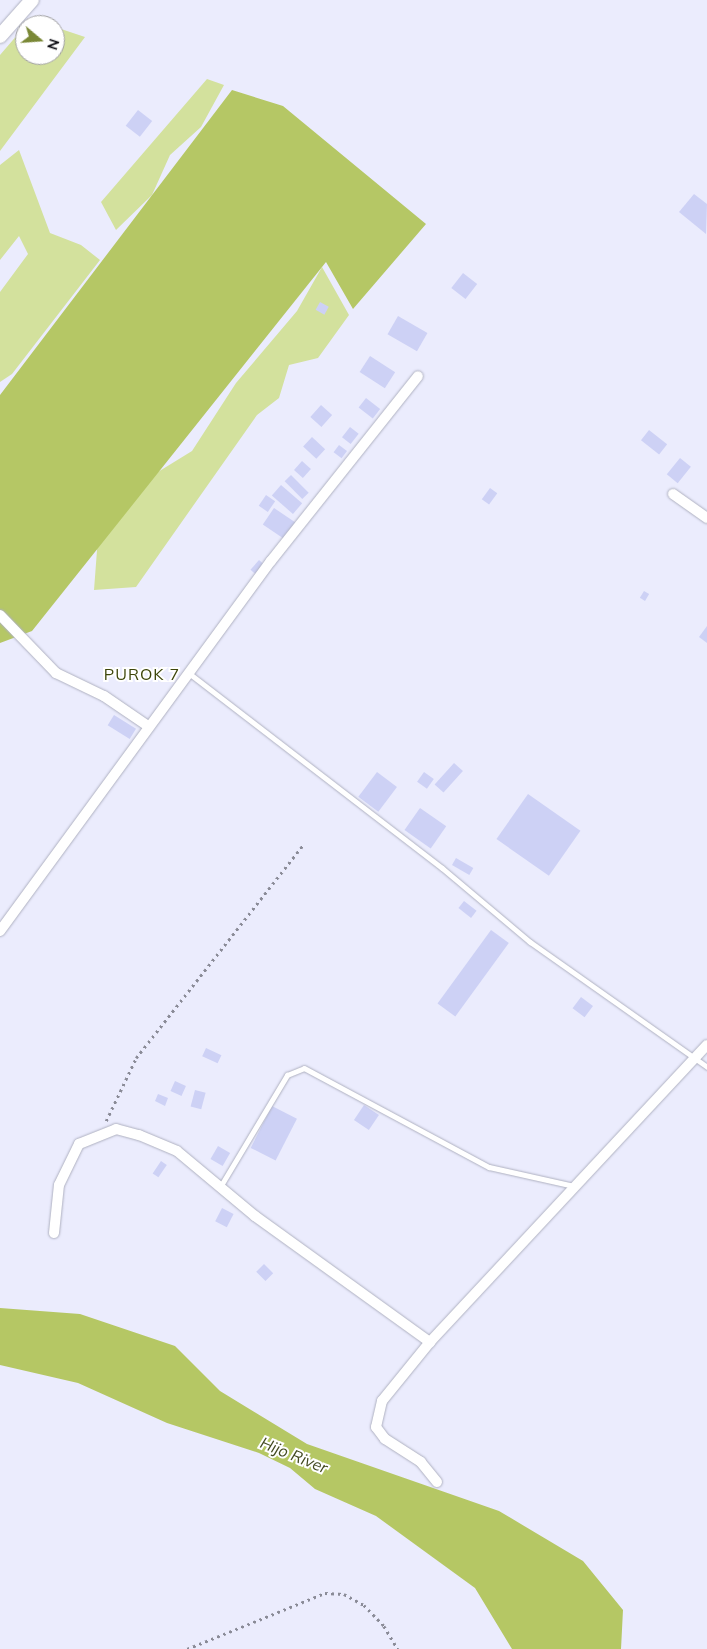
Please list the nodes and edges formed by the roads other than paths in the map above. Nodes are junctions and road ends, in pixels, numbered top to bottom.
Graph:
1 (32, 0) edge
2 (0, 36) edge
3 (418, 376) dead end
4 (673, 494) dead end
5 (707, 518) edge
6 (0, 615) edge
7 (190, 674) junction
8 (148, 726) junction
9 (0, 931) edge
10 (707, 1045) edge
11 (695, 1058) junction
12 (707, 1066) edge
13 (575, 1186) junction
14 (220, 1187) junction
15 (54, 1233) dead end
16 (430, 1342) junction
17 (437, 1482) dead end

1 - 2 main road
3 - 7 street
4 - 5 street
6 - 8 street
7 - 8 street
7 - 11 lane
8 - 9 street
10 - 11 street
11 - 12 lane
11 - 13 street
13 - 14 lane
13 - 16 street
14 - 15 street
14 - 16 street
16 - 17 street

